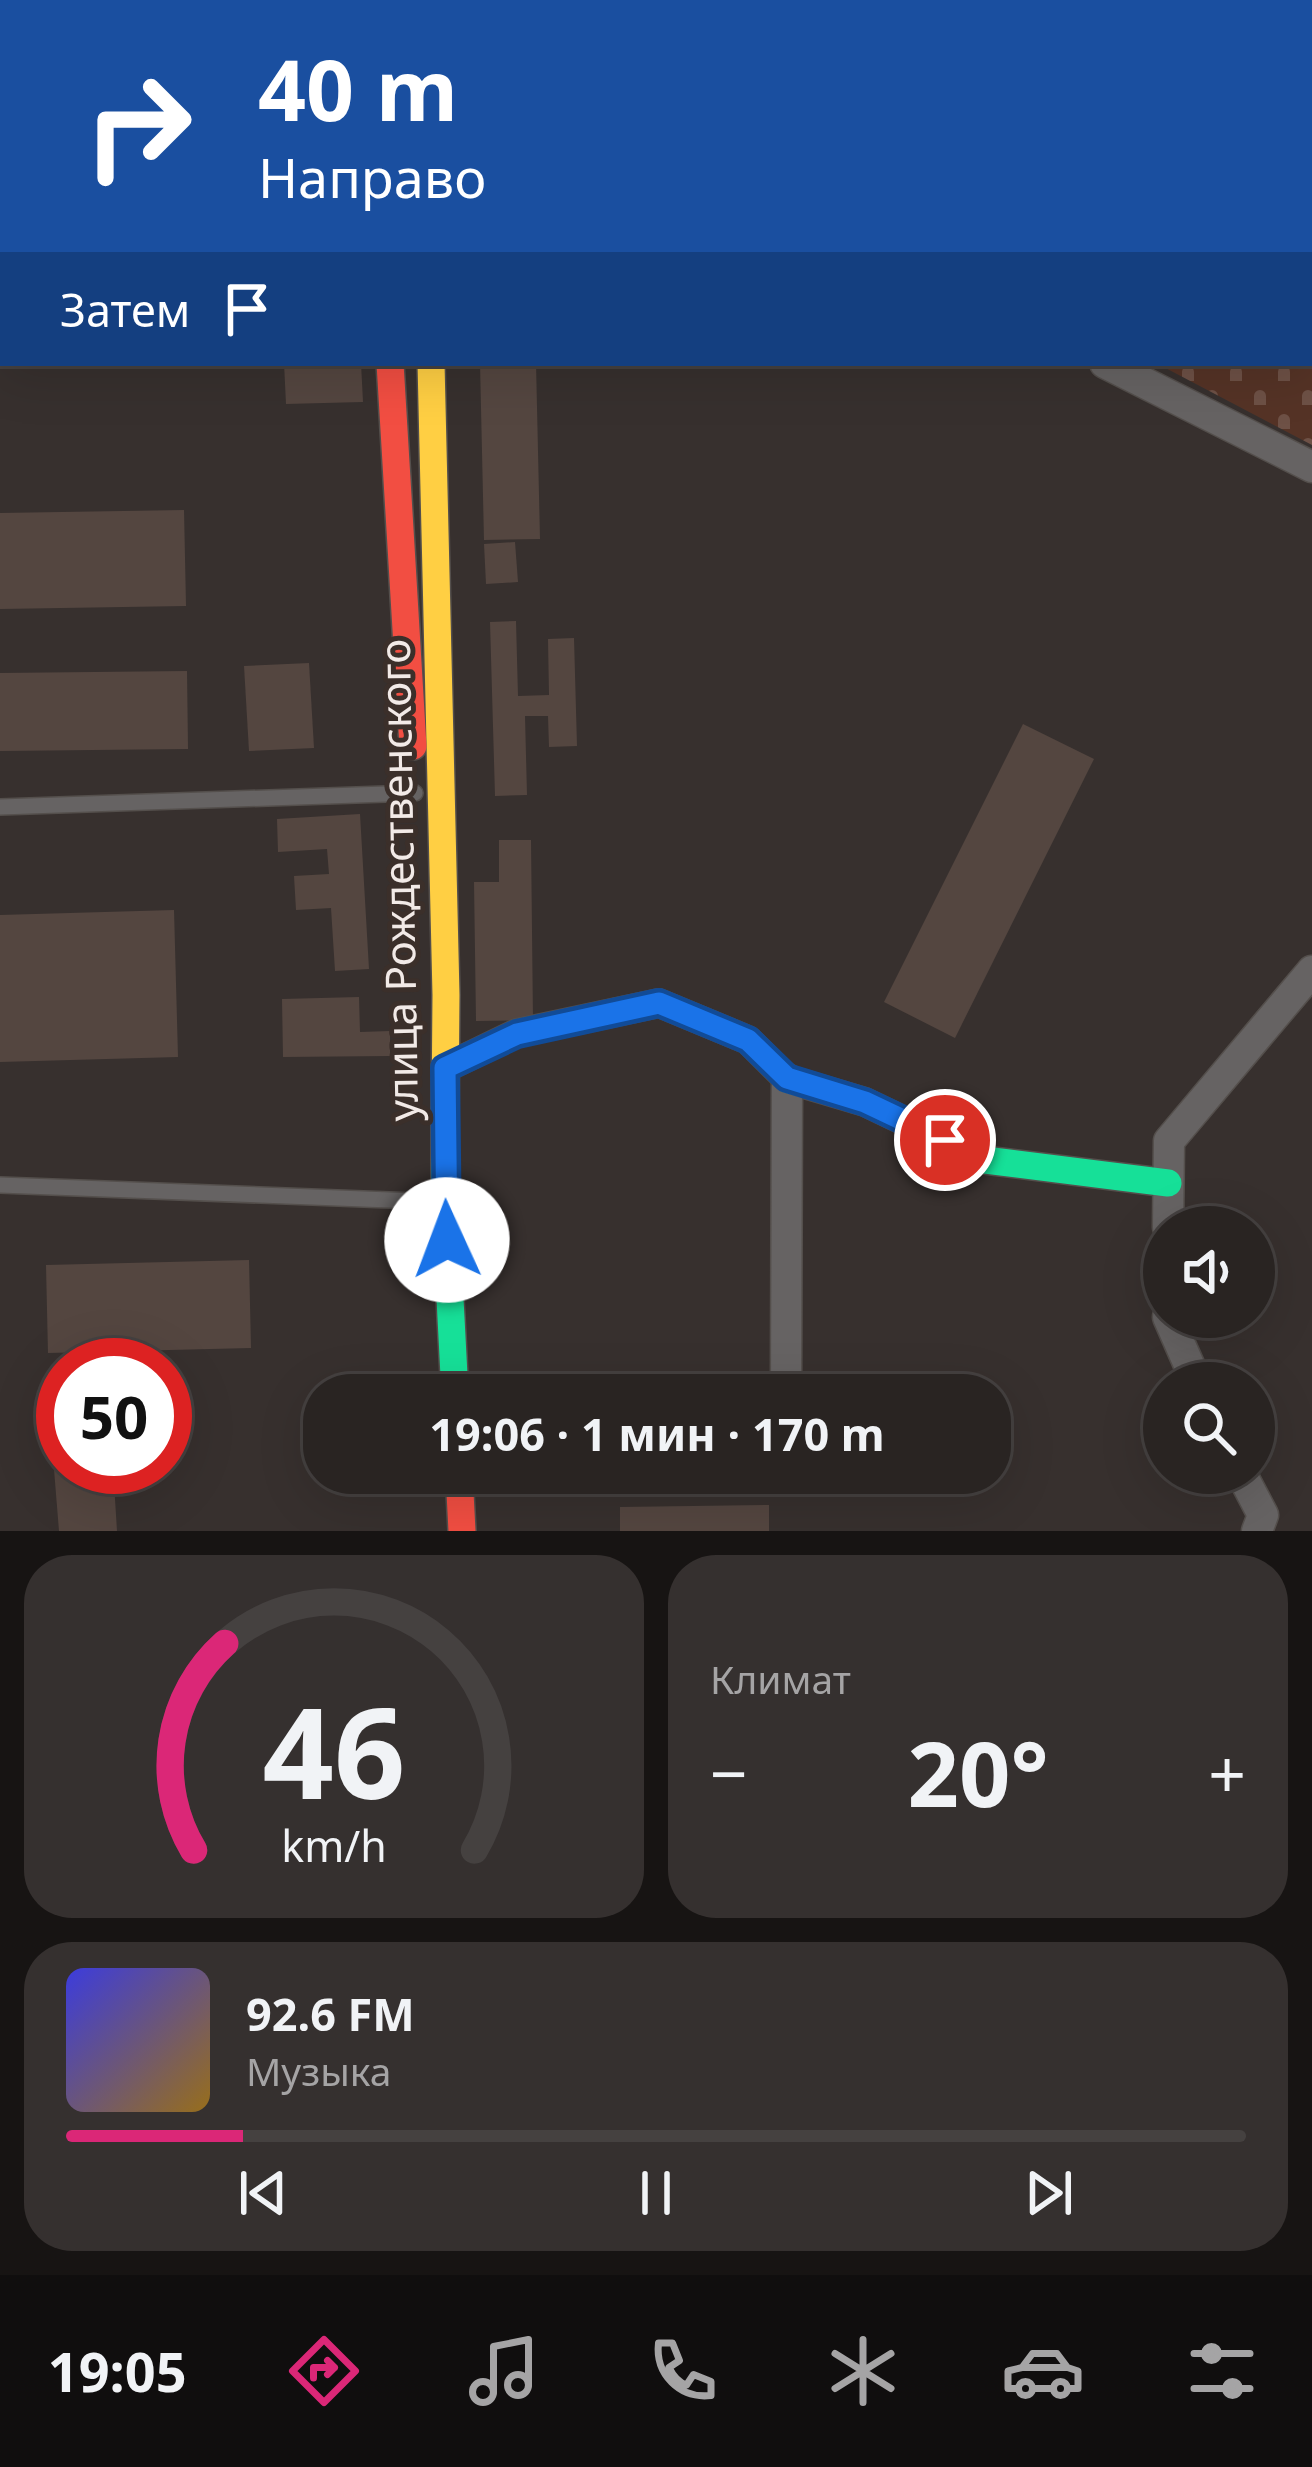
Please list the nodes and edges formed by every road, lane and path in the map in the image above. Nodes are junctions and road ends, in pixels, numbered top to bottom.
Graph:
1 (390, 366) edge
2 (431, 366) edge
3 (1111, 366) edge
4 (1312, 467) edge
5 (415, 793) junction
6 (0, 807) edge
7 (1312, 971) edge
8 (445, 1068) junction
9 (787, 1078) junction
10 (1168, 1183) junction
11 (0, 1185) edge
12 (445, 1202) junction
13 (1168, 1206) edge
14 (454, 1374) edge
15 (786, 1374) edge
16 (460, 1494) edge
17 (1252, 1494) edge
18 (462, 1531) edge
19 (1257, 1531) edge

1 - 5 main road
2 - 8 main road, улица Рождественского
3 - 4 street
5 - 6 lane
5 - 12 main road
7 - 10 street
8 - 9 main road
8 - 12 main road, улица Рождественского
9 - 10 main road
9 - 15 street
10 - 13 street
11 - 12 lane
12 - 14 main road, улица Рождественского
16 - 18 main road
17 - 19 street

